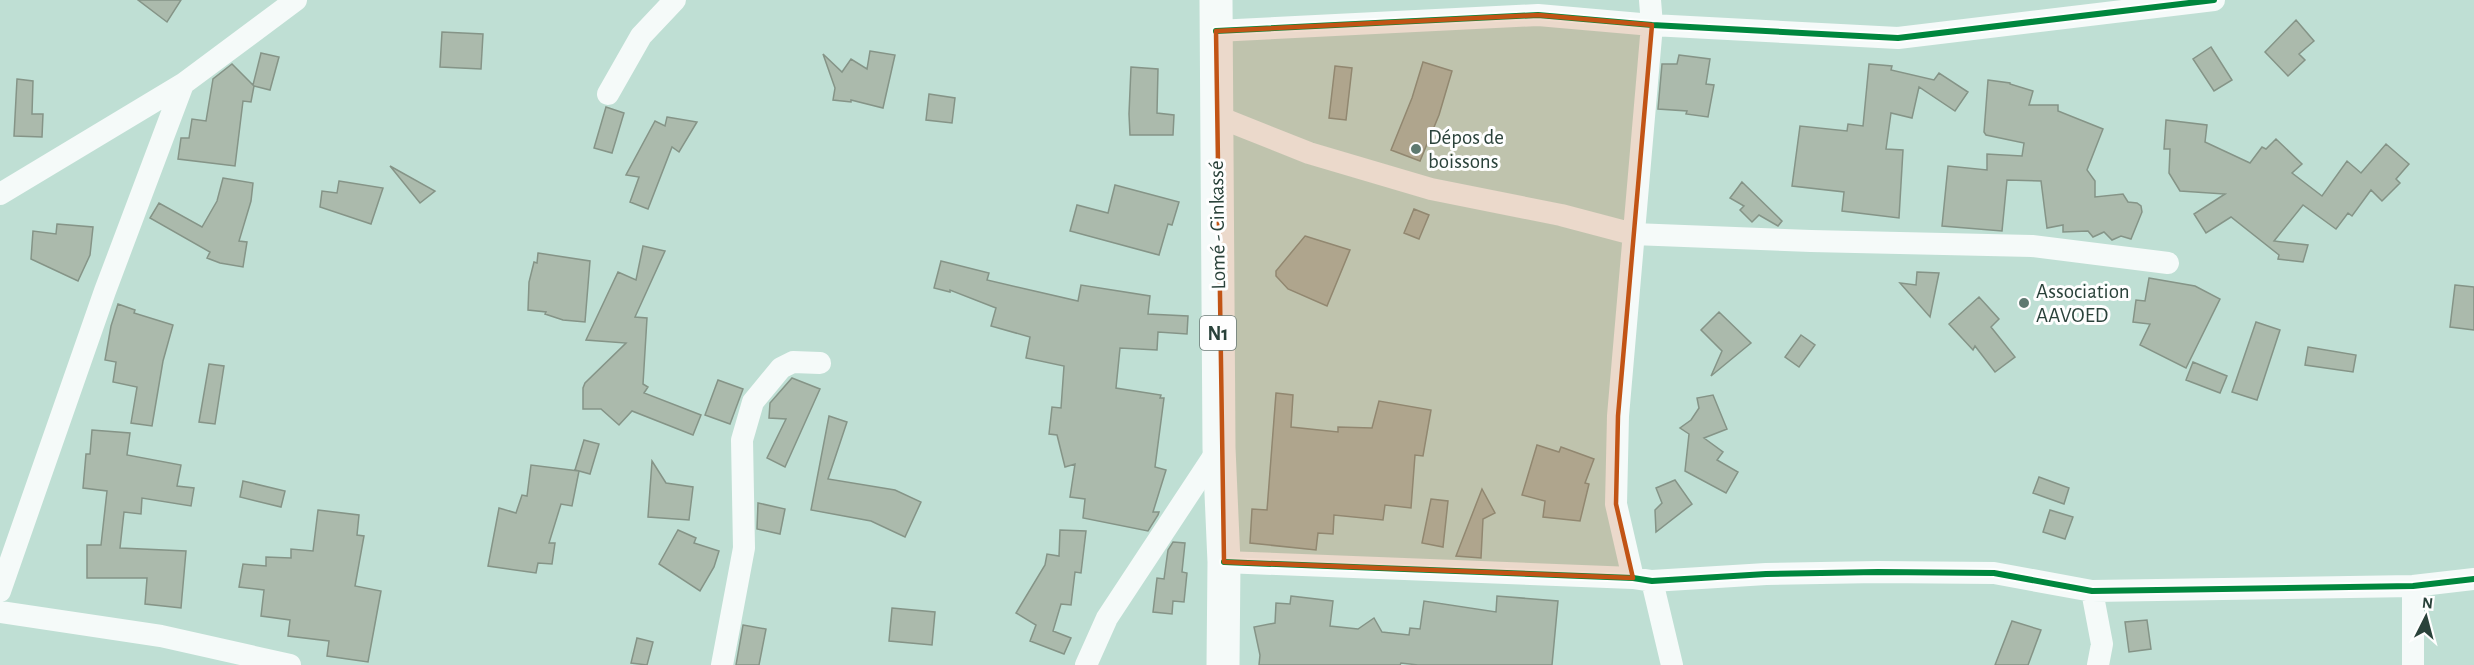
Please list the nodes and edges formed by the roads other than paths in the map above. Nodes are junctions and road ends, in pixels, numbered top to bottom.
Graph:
1 (296, 0) edge
2 (675, 0) edge
3 (1650, 0) edge
4 (2213, 0) edge
5 (1216, 15) edge
6 (1652, 25) junction
7 (183, 84) junction
8 (608, 94) dead end
9 (1216, 116) junction
10 (0, 194) edge
11 (1633, 234) junction
12 (2168, 263) dead end
13 (820, 363) dead end
14 (1219, 448) junction
15 (1224, 562) junction
16 (1643, 579) junction
17 (2474, 579) edge
18 (2413, 586) junction
19 (0, 591) edge
20 (2092, 591) junction
21 (0, 612) edge
22 (290, 665) edge
23 (722, 665) edge
24 (1086, 665) edge
25 (1223, 665) edge
26 (1672, 665) edge
27 (2098, 665) edge
28 (2413, 665) edge

1 - 7 street
2 - 8 street
3 - 6 street
4 - 6 street
5 - 6 street
5 - 9 highway, Lomé - Cinkassé / N1
6 - 11 street
7 - 10 street
7 - 19 street
9 - 11 street
9 - 14 highway, Lomé - Cinkassé / N1
11 - 12 street
11 - 16 street
13 - 23 street
14 - 15 highway, Lomé - Cinkassé / N1
14 - 24 street
15 - 16 street
15 - 25 highway, Lomé - Cinkassé / N1
16 - 20 street
16 - 26 street
17 - 18 street
18 - 20 street
18 - 28 street
20 - 27 street
21 - 22 street

